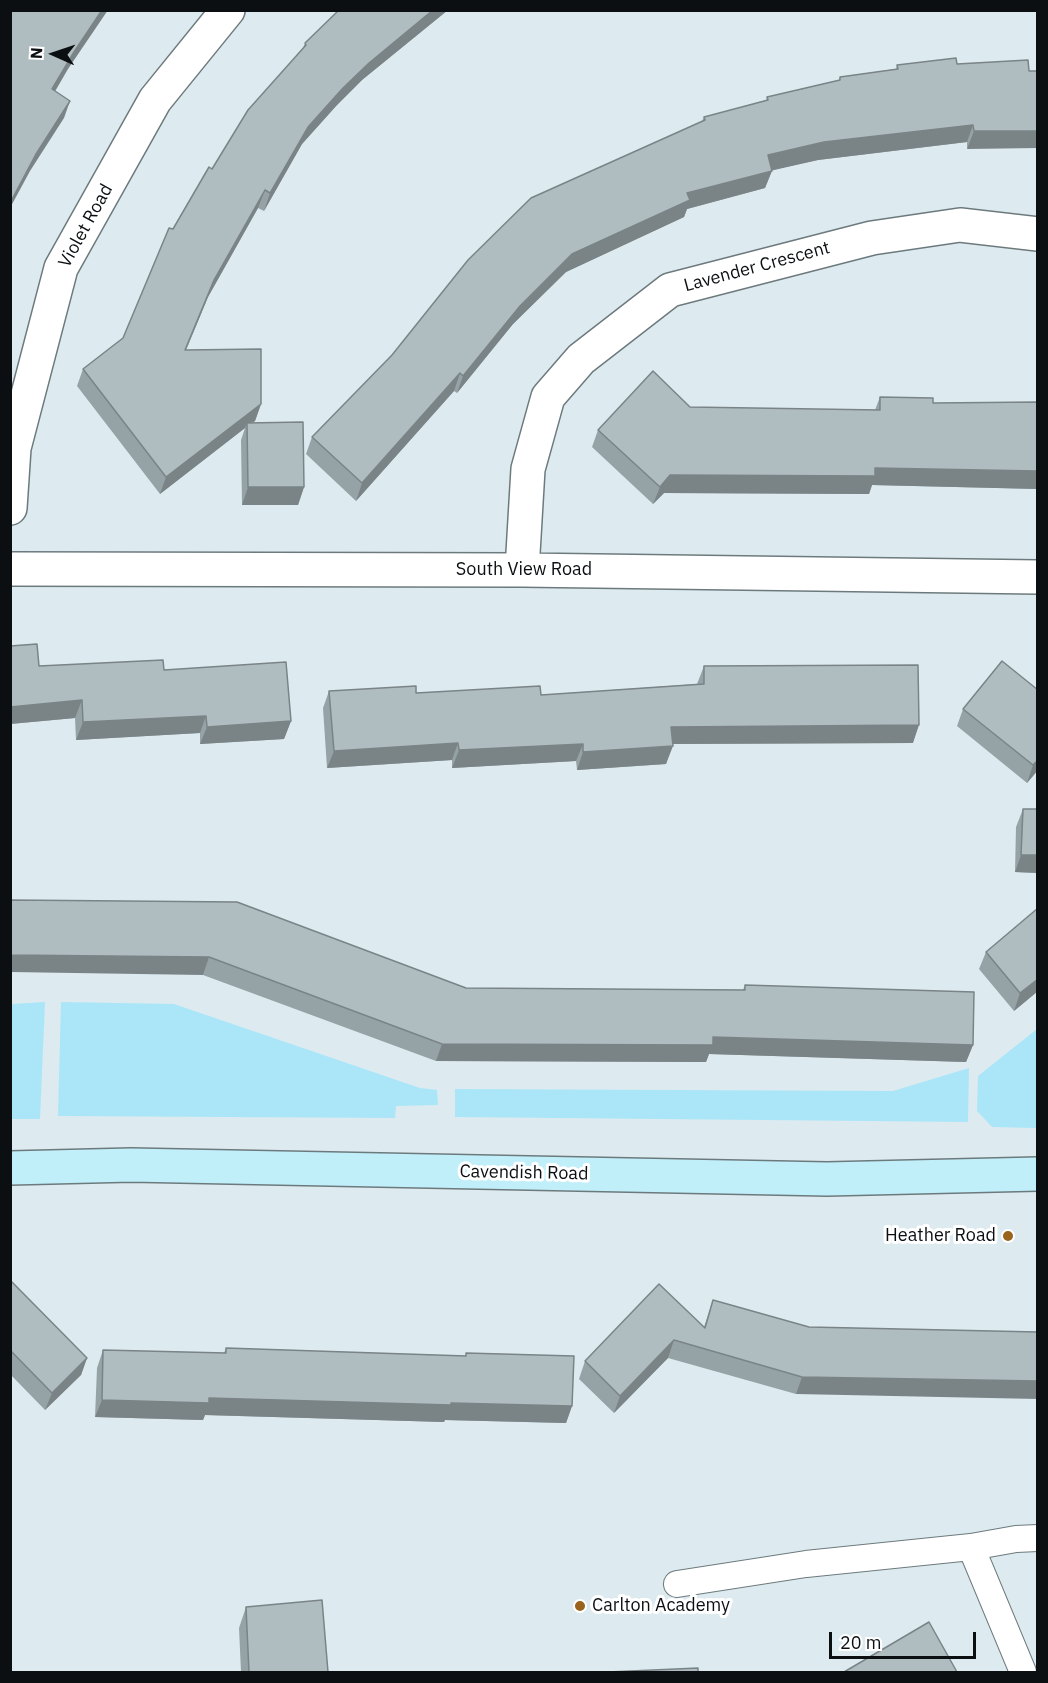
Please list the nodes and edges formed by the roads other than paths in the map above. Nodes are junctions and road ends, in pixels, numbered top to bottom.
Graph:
1 (228, 10) edge
2 (1038, 234) edge
3 (10, 508) edge
4 (10, 569) edge
5 (522, 570) junction
6 (1038, 577) edge
7 (10, 1168) edge
8 (1038, 1174) edge
9 (1038, 1538) edge
10 (971, 1547) junction
11 (677, 1584) dead end
12 (1023, 1672) edge

1 - 3 street, Violet Road
2 - 5 street, Lavender Crescent
4 - 5 street, South View Road
5 - 6 street, South View Road
7 - 8 street, Cavendish Road
9 - 10 lane
10 - 11 lane
10 - 12 lane

